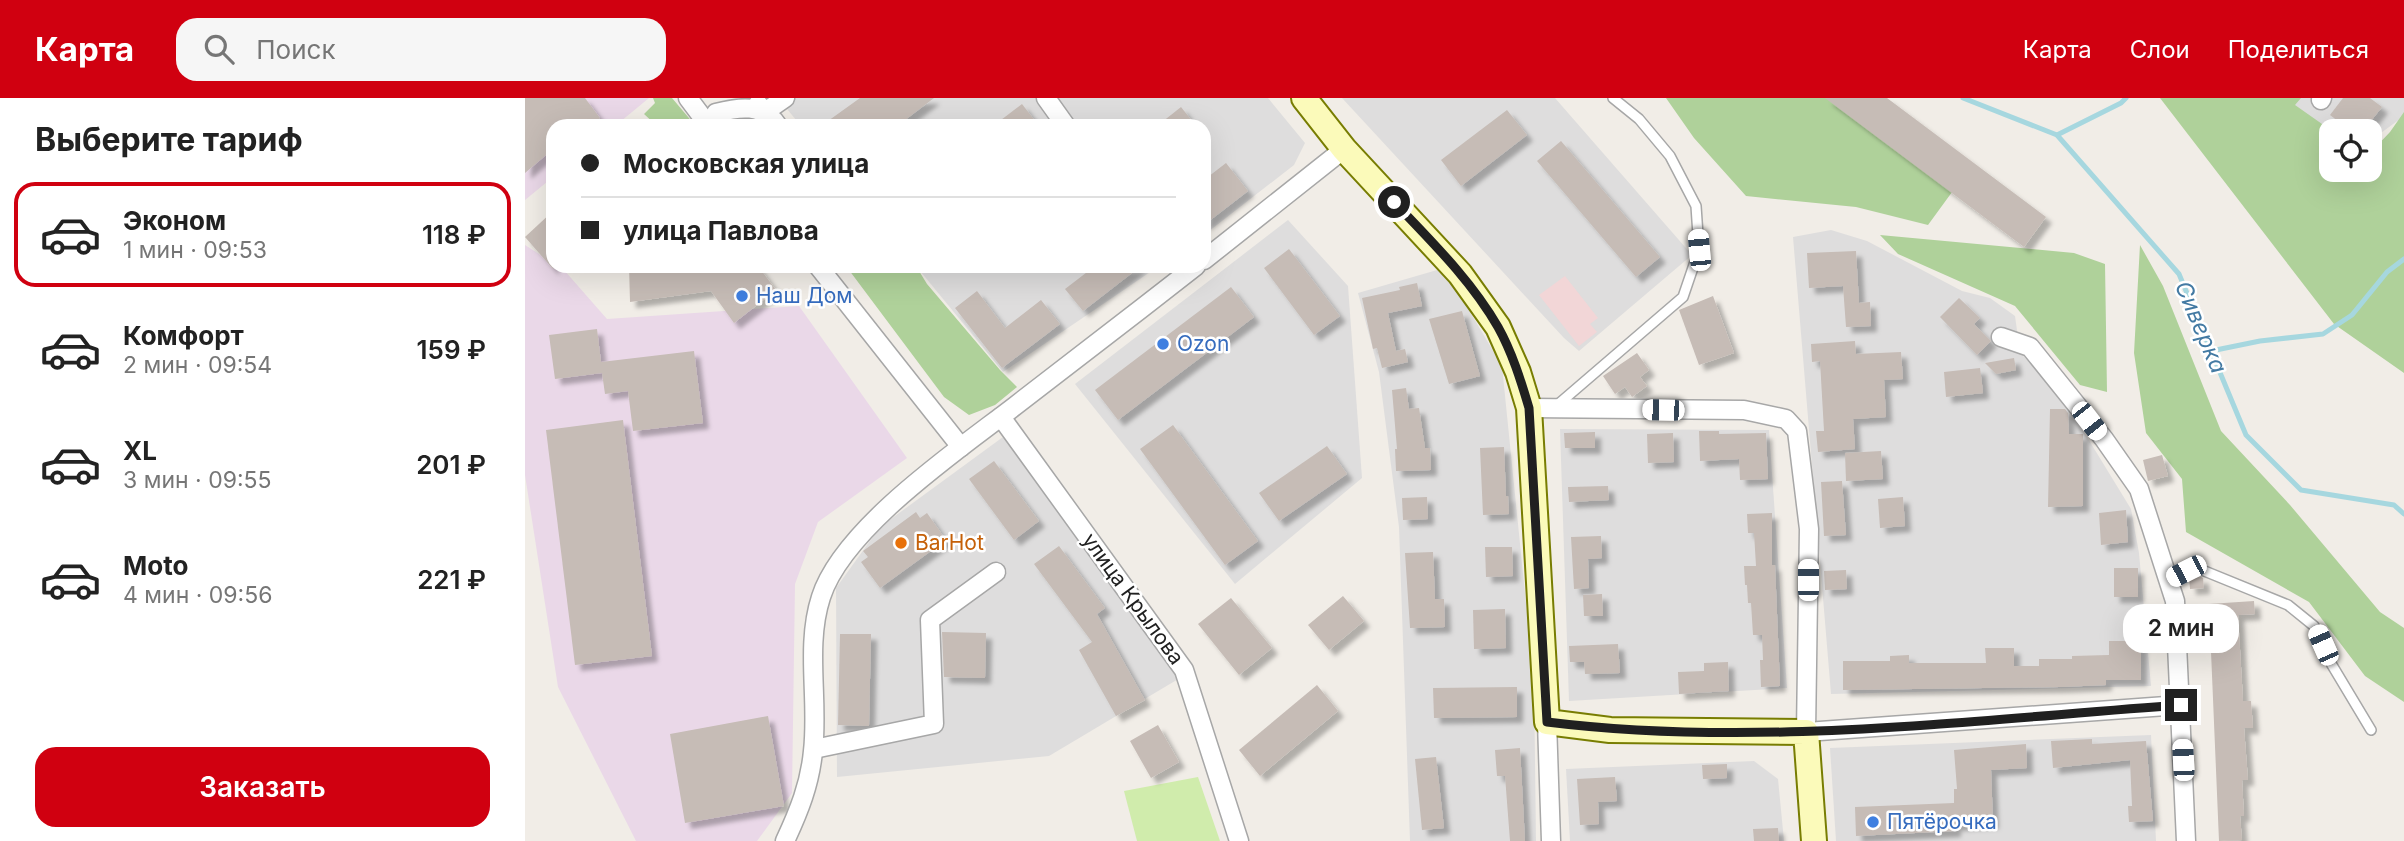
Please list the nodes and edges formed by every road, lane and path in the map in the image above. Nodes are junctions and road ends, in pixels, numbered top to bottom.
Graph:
1 (688, 98) edge
2 (785, 98) edge
3 (1046, 98) edge
4 (1304, 98) edge
5 (1613, 98) edge
6 (759, 105) edge
7 (704, 119) edge
8 (713, 119) edge
9 (773, 119) edge
10 (1061, 119) edge
11 (1344, 149) junction
12 (1211, 254) edge
13 (824, 273) edge
14 (1171, 273) edge
15 (1187, 273) edge
16 (1177, 281) junction
17 (2001, 337) dead end
18 (1529, 408) junction
19 (1555, 408) junction
20 (1001, 417) junction
21 (961, 447) junction
22 (996, 572) dead end
23 (2168, 580) junction
24 (2181, 705) junction
25 (1547, 722) junction
26 (2371, 730) dead end
27 (1806, 732) junction
28 (814, 748) junction
29 (785, 841) edge
30 (1238, 841) edge
31 (1551, 841) edge
32 (1814, 841) edge
33 (2186, 841) edge

1 - 7 street
2 - 6 street
3 - 10 street
4 - 11 main road
5 - 19 lane
6 - 8 street
6 - 9 street
11 - 12 street
11 - 18 main road
13 - 21 street
14 - 16 street
15 - 16 street
16 - 20 street
17 - 23 street
18 - 19 street
18 - 25 main road
19 - 27 street
20 - 21 street
20 - 30 street, улица Крылова
21 - 28 street
22 - 28 street
23 - 24 street
23 - 26 lane
24 - 27 street
24 - 33 street
25 - 27 main road
25 - 31 street
27 - 32 main road
28 - 29 street

